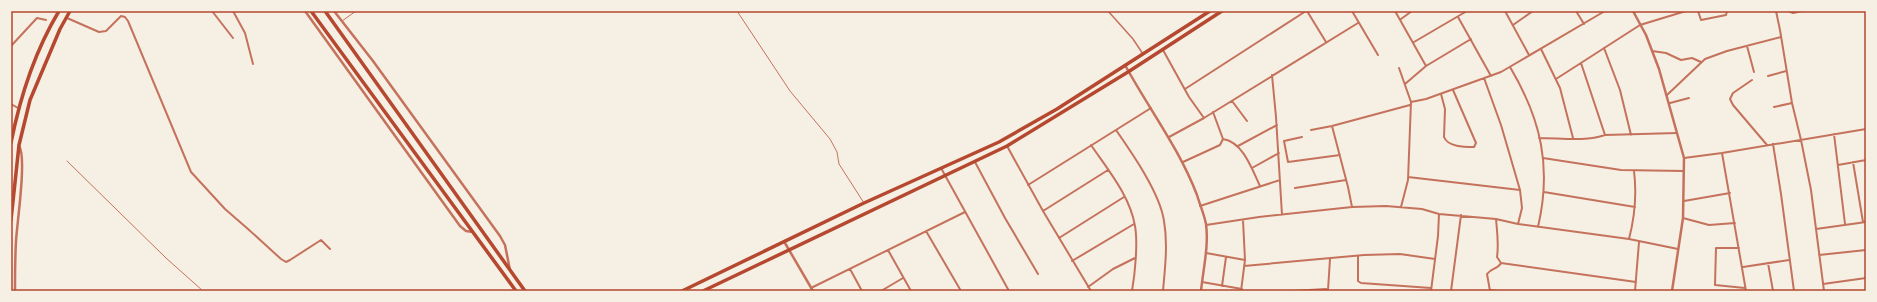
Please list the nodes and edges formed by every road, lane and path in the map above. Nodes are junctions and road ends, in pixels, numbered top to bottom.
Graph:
1 (59, 11) edge
2 (70, 11) edge
3 (212, 11) edge
4 (233, 11) edge
5 (305, 11) edge
6 (311, 11) edge
7 (325, 11) edge
8 (334, 11) edge
9 (356, 11) edge
10 (737, 11) edge
11 (1108, 11) edge
12 (1210, 11) edge
13 (1222, 11) edge
14 (1307, 11) edge
15 (1352, 11) edge
16 (1395, 11) edge
17 (1412, 11) edge
18 (1467, 11) edge
19 (1505, 11) edge
20 (1533, 11) edge
21 (1576, 11) edge
22 (1605, 11) edge
23 (1633, 11) edge
24 (1686, 11) edge
25 (1698, 11) edge
26 (1727, 11) edge
27 (1776, 11) edge
28 (1788, 11) edge
29 (1802, 11) edge
30 (1674, 12) edge
31 (66, 17) junction
32 (1458, 17) junction
33 (1401, 19) junction
34 (46, 20) dead end
35 (342, 22) junction
36 (1358, 23) junction
37 (1513, 24) junction
38 (1584, 24) junction
39 (1640, 25) junction
40 (327, 32) junction
41 (323, 35) junction
42 (1781, 37) junction
43 (232, 38) dead end
44 (1471, 39) junction
45 (1326, 42) junction
46 (1414, 42) junction
47 (11, 46) edge
48 (1747, 46) junction
49 (1604, 48) junction
50 (1541, 49) junction
51 (1163, 50) junction
52 (1652, 51) junction
53 (1143, 54) junction
54 (1378, 55) dead end
55 (1530, 56) junction
56 (1701, 62) junction
57 (1580, 63) junction
58 (253, 64) dead end
59 (1125, 65) junction
60 (1426, 66) junction
61 (1510, 67) junction
62 (1399, 68) dead end
63 (1786, 71) junction
64 (1128, 72) junction
65 (1754, 72) dead end
66 (1272, 75) junction
67 (1491, 76) junction
68 (1768, 76) dead end
69 (1484, 78) junction
70 (1556, 79) junction
71 (1752, 80) dead end
72 (1405, 84) junction
73 (1185, 89) junction
74 (1453, 90) junction
75 (1441, 94) junction
76 (1667, 95) junction
77 (1689, 98) dead end
78 (1232, 101) junction
79 (1410, 102) junction
80 (1670, 103) junction
81 (1792, 103) junction
82 (11, 104) edge
83 (1410, 105) junction
84 (1774, 107) dead end
85 (18, 108) junction
86 (1151, 108) junction
87 (1213, 112) junction
88 (1204, 118) junction
89 (1247, 121) dead end
90 (1277, 126) junction
91 (1332, 126) junction
92 (1866, 129) edge
93 (1116, 130) junction
94 (1311, 130) dead end
95 (1677, 133) junction
96 (1834, 133) junction
97 (1604, 135) junction
98 (1631, 135) junction
99 (1169, 137) junction
100 (1302, 137) dead end
101 (1223, 138) junction
102 (1540, 138) junction
103 (1573, 138) junction
104 (1801, 140) junction
105 (11, 143) edge
106 (1772, 144) junction
107 (19, 145) junction
108 (1091, 145) junction
109 (1767, 145) junction
110 (1007, 146) junction
111 (1238, 146) junction
112 (1279, 153) junction
113 (1722, 153) junction
114 (1340, 155) junction
115 (1543, 158) junction
116 (1684, 158) junction
117 (1866, 160) edge
118 (67, 161) dead end
119 (975, 161) junction
120 (1183, 162) junction
121 (1853, 162) junction
122 (1838, 165) junction
123 (941, 168) junction
124 (1252, 168) junction
125 (1108, 170) junction
126 (1634, 171) junction
127 (1684, 171) junction
128 (946, 176) junction
129 (1408, 177) junction
130 (1280, 180) junction
131 (1346, 180) junction
132 (1028, 185) junction
133 (1260, 186) junction
134 (1295, 188) dead end
135 (1520, 190) junction
136 (1544, 192) junction
137 (1730, 193) junction
138 (1124, 196) junction
139 (1684, 201) junction
140 (864, 204) junction
141 (1200, 206) junction
142 (1352, 207) junction
143 (1636, 207) junction
144 (1401, 208) junction
145 (1043, 211) junction
146 (965, 212) junction
147 (1439, 214) junction
148 (1461, 214) junction
149 (1282, 215) junction
150 (1683, 218) junction
151 (1496, 219) junction
152 (11, 220) edge
153 (1242, 220) junction
154 (1865, 222) edge
155 (1735, 223) junction
156 (1134, 224) junction
157 (1518, 224) junction
158 (1846, 224) junction
159 (1206, 225) junction
160 (1538, 227) junction
161 (1816, 229) junction
162 (926, 231) junction
163 (473, 232) junction
164 (1059, 238) junction
165 (1629, 239) junction
166 (1639, 242) junction
167 (785, 243) junction
168 (1739, 248) junction
169 (330, 249) dead end
170 (1678, 249) junction
171 (789, 250) junction
172 (888, 250) junction
173 (1866, 250) edge
174 (1205, 252) junction
175 (1358, 255) junction
176 (1819, 255) junction
177 (1226, 257) junction
178 (1135, 258) junction
179 (752, 259) junction
180 (1330, 259) junction
181 (1435, 259) junction
182 (1245, 260) junction
183 (1789, 260) junction
184 (1072, 261) junction
185 (1502, 263) junction
186 (1768, 263) junction
187 (756, 266) junction
188 (1244, 266) junction
189 (1743, 267) junction
190 (850, 269) junction
191 (511, 272) junction
192 (1038, 274) dead end
193 (904, 278) junction
194 (1866, 278) edge
195 (1202, 282) junction
196 (1636, 282) junction
197 (1823, 284) junction
198 (1222, 286) junction
199 (1088, 287) junction
200 (1745, 288) junction
201 (812, 289) edge
202 (1431, 289) edge
203 (525, 290) edge
204 (1241, 290) edge
205 (1490, 290) edge
206 (15, 291) edge
207 (203, 291) edge
208 (516, 291) edge
209 (682, 291) edge
210 (703, 291) edge
211 (862, 291) edge
212 (880, 291) edge
213 (911, 291) edge
214 (961, 291) edge
215 (1009, 291) edge
216 (1091, 291) edge
217 (1132, 291) edge
218 (1163, 291) edge
219 (1201, 291) edge
220 (1292, 291) edge
221 (1299, 291) edge
222 (1328, 291) edge
223 (1451, 291) edge
224 (1499, 291) edge
225 (1635, 291) edge
226 (1672, 291) edge
227 (1746, 291) edge
228 (1773, 291) edge
229 (1794, 291) edge
230 (1824, 291) edge

1 - 85 main road
2 - 31 main road
3 - 43 street
4 - 58 street
5 - 41 street
6 - 40 main road
7 - 191 main road
8 - 35 street
9 - 35 lane
10 - 140 lane
11 - 53 street
12 - 53 main road
13 - 51 main road
14 - 45 street
14 - 73 street
15 - 36 street
16 - 33 street
17 - 33 street
18 - 32 street
19 - 37 street
20 - 37 street
21 - 38 street
22 - 38 street
23 - 39 street
24 - 30 street
25 - 26 street
27 - 42 street
28 - 29 street
30 - 39 street
31 - 107 main road
31 - 169 street
32 - 44 street
32 - 46 street
33 - 46 street
34 - 47 street
35 - 191 street
36 - 45 street
36 - 54 street
37 - 55 street
38 - 50 street
39 - 49 street
39 - 52 street
40 - 41 street
40 - 163 main road
41 - 163 street
42 - 48 street
42 - 63 street
44 - 60 street
44 - 67 street
45 - 66 street
46 - 60 street
48 - 56 street
48 - 65 street
49 - 57 street
49 - 98 street
50 - 55 street
50 - 70 street
51 - 64 main road
51 - 73 street
52 - 56 street
52 - 76 street
53 - 59 main road
55 - 61 street
56 - 76 street
57 - 70 street
57 - 97 street
59 - 64 street
59 - 123 main road
60 - 72 street
61 - 67 street
61 - 102 street
62 - 72 street
63 - 68 street
63 - 81 street
64 - 86 street
64 - 110 main road
66 - 78 street
66 - 90 street
67 - 69 street
69 - 74 street
69 - 135 street
70 - 103 street
71 - 109 street
72 - 79 street
73 - 88 street
74 - 75 street
74 - 75 street
75 - 79 street
76 - 80 street
77 - 80 street
78 - 87 street
78 - 89 street
79 - 83 street
80 - 95 street
81 - 84 street
81 - 104 street
82 - 85 street
83 - 91 street
83 - 129 street
85 - 105 main road
86 - 93 street
86 - 99 street
87 - 88 street
87 - 101 street
88 - 99 street
90 - 111 street
90 - 112 street
91 - 94 street
91 - 114 street
92 - 96 street
93 - 108 street
93 - 218 street
95 - 98 street
95 - 116 street
96 - 104 street
96 - 122 street
97 - 98 street
97 - 103 street
99 - 120 street
100 - 114 street
101 - 111 street
101 - 120 street
102 - 103 street
102 - 115 street
104 - 106 street
104 - 161 street
106 - 109 street
106 - 183 street
107 - 152 main road
107 - 206 street
108 - 125 street
108 - 132 street
109 - 113 street
110 - 119 main road
110 - 132 street
111 - 124 street
112 - 124 street
112 - 130 street
113 - 116 street
113 - 137 street
114 - 131 street
115 - 126 street
115 - 136 street
116 - 127 street
117 - 121 street
118 - 207 lane
119 - 128 main road
119 - 192 street
120 - 141 street
121 - 122 street
121 - 154 street
122 - 158 street
123 - 128 street
123 - 140 main road
124 - 133 street
125 - 138 street
125 - 145 street
126 - 127 street
126 - 143 street
127 - 139 street
128 - 146 street
128 - 171 main road
129 - 135 street
129 - 144 street
130 - 133 street
130 - 149 street
131 - 134 street
131 - 142 street
132 - 145 street
133 - 141 street
135 - 157 street
136 - 143 street
136 - 160 street
137 - 139 street
137 - 155 street
138 - 156 street
138 - 164 street
139 - 150 street
140 - 167 main road
141 - 159 street
142 - 144 street
142 - 149 street
143 - 165 street
144 - 147 street
145 - 164 street
146 - 162 street
146 - 215 street
147 - 148 street
147 - 181 street
148 - 151 street
148 - 223 street
149 - 153 street
150 - 155 street
150 - 170 street
151 - 157 street
151 - 185 street
153 - 159 street
153 - 182 street
154 - 158 street
155 - 168 street
156 - 178 street
156 - 184 street
157 - 160 street
158 - 161 street
159 - 174 street
160 - 165 street
161 - 176 street
162 - 172 street
162 - 214 street
163 - 208 main road
164 - 184 street
165 - 166 street
166 - 170 street
166 - 196 street
167 - 171 street
167 - 179 main road
168 - 189 street
168 - 200 street
170 - 226 street
171 - 187 main road
171 - 201 street
172 - 190 street
172 - 193 street
173 - 176 street
174 - 177 street
174 - 195 street
175 - 180 street
175 - 181 street
175 - 202 street
176 - 197 street
177 - 182 street
177 - 198 street
178 - 199 street
178 - 217 street
179 - 187 main road
179 - 209 main road
180 - 188 street
180 - 222 street
181 - 202 street
182 - 188 street
183 - 186 street
183 - 229 street
184 - 199 street
185 - 196 street
185 - 205 street
186 - 189 street
186 - 228 street
187 - 210 main road
188 - 204 street
189 - 200 street
190 - 201 street
190 - 211 street
191 - 203 main road
193 - 212 street
193 - 213 street
194 - 197 street
195 - 198 street
195 - 219 street
196 - 225 street
197 - 230 street
198 - 204 street
199 - 216 street
200 - 227 street
205 - 224 street
220 - 221 street
221 - 222 street

